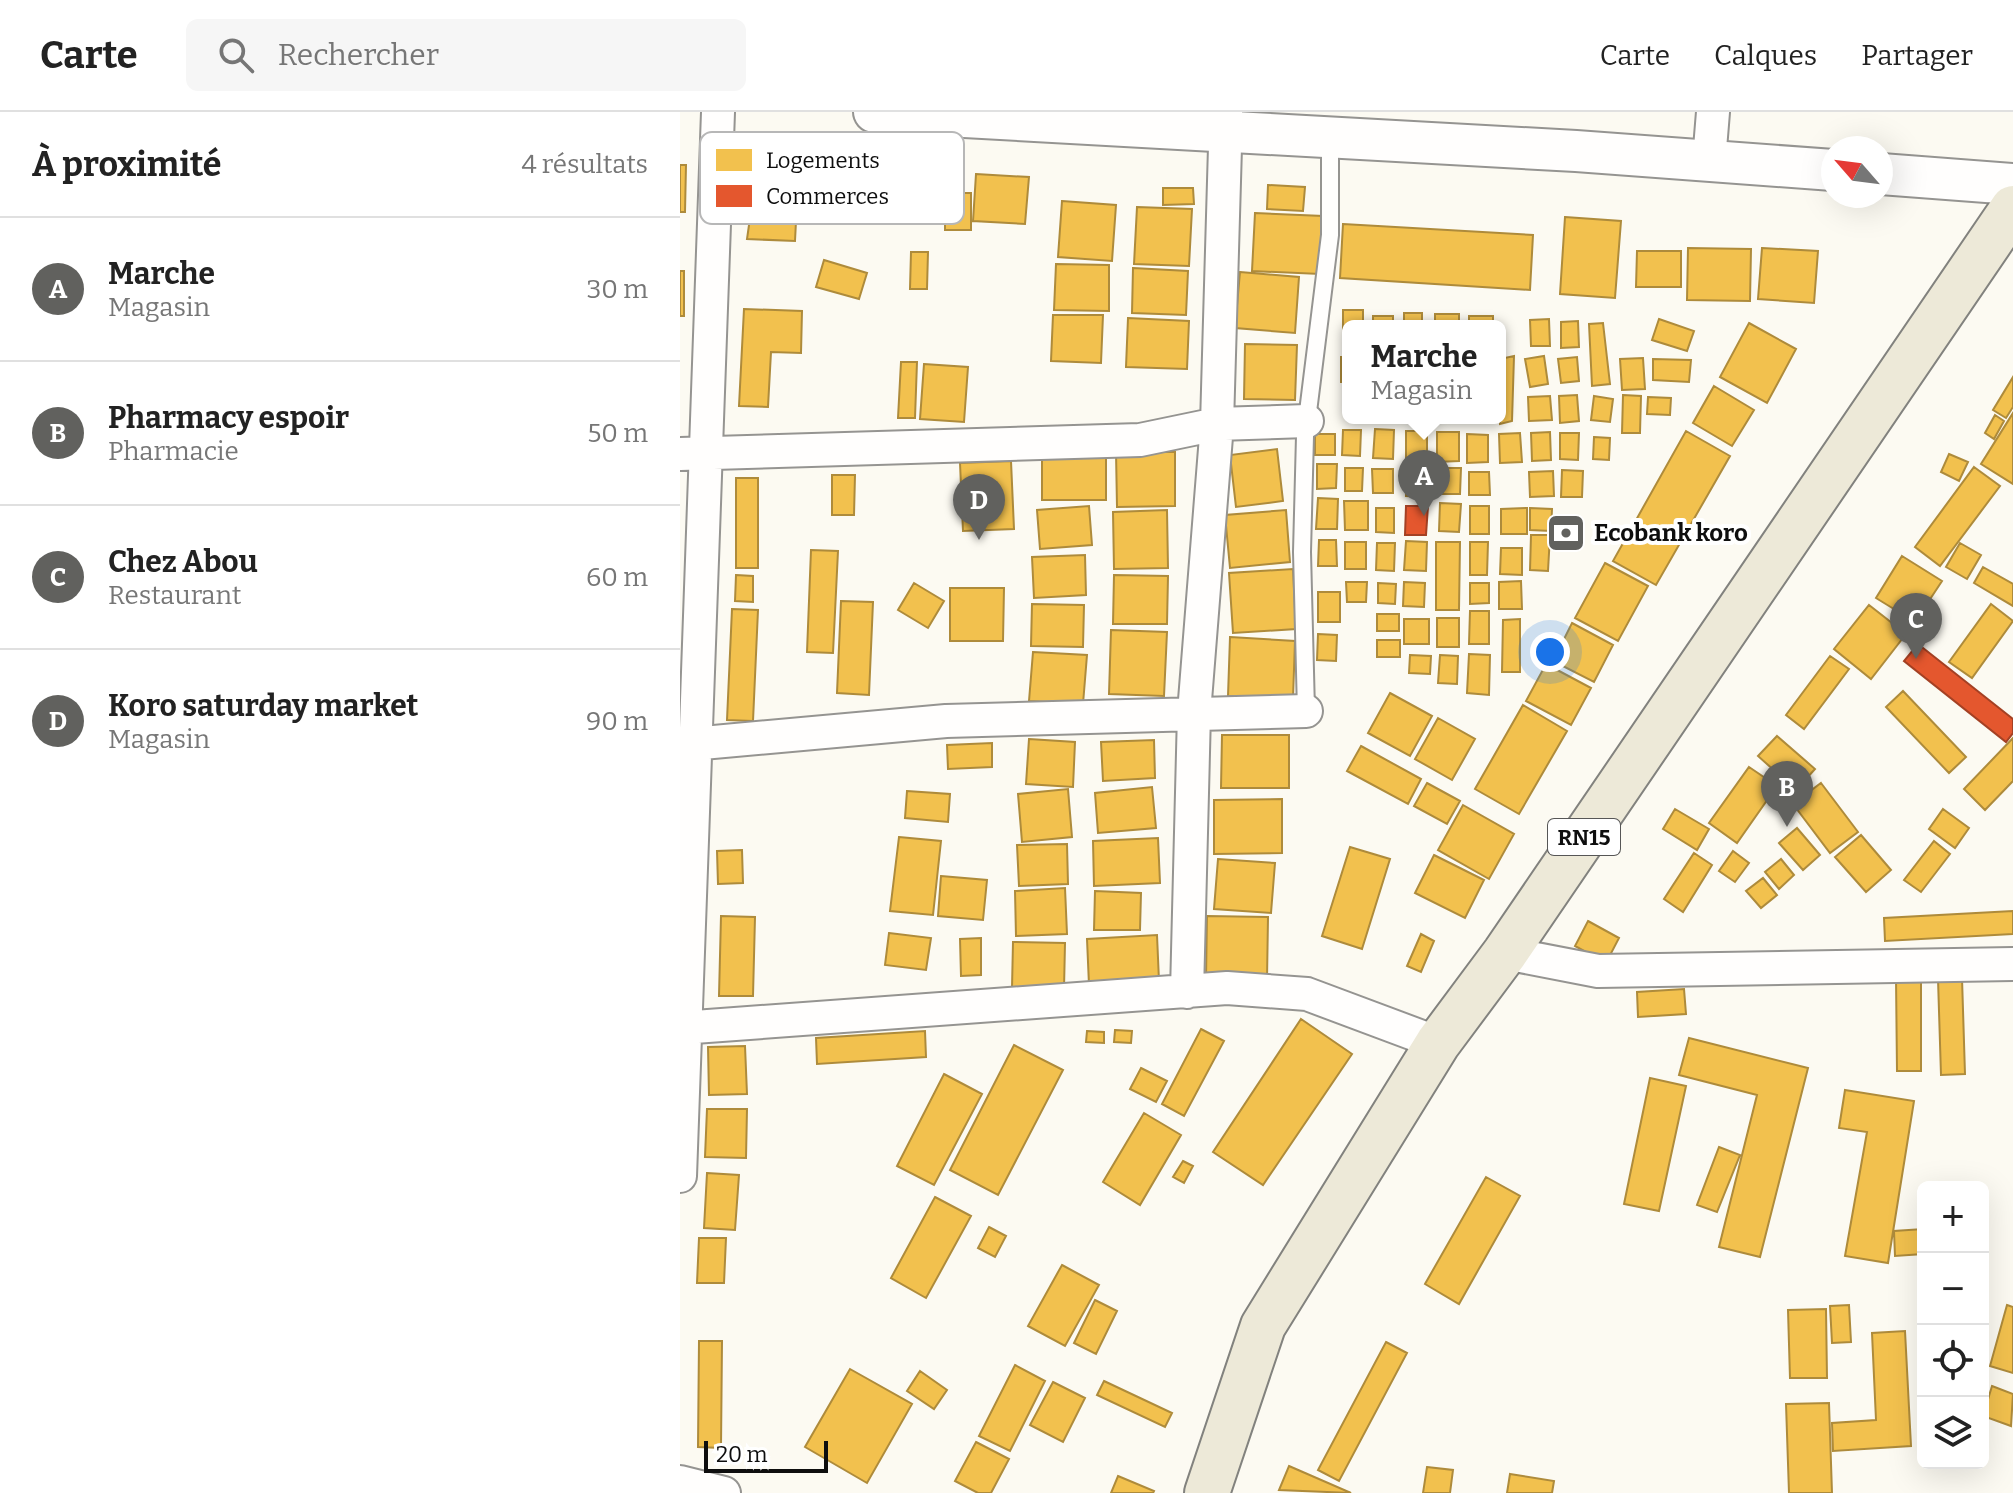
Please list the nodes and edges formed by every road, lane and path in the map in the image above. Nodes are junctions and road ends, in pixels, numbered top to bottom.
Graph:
1 (718, 112) edge
2 (874, 112) edge
3 (1713, 112) edge
4 (1226, 121) edge
5 (717, 132) edge
6 (1330, 136) junction
7 (1709, 161) junction
8 (1821, 169) edge
9 (1893, 175) edge
10 (2013, 184) edge
11 (2013, 208) edge
12 (710, 224) edge
13 (1307, 421) junction
14 (1217, 424) junction
15 (693, 454) edge
16 (1306, 711) joint
17 (1194, 713) junction
18 (687, 745) edge
19 (1505, 953) junction
20 (2013, 964) edge
21 (1187, 992) junction
22 (684, 1028) edge
23 (1438, 1043) junction
24 (680, 1176) edge
25 (680, 1482) edge
26 (724, 1493) edge
27 (1207, 1493) edge

1 - 5 street
2 - 4 street
3 - 7 street
4 - 6 street
4 - 14 street
6 - 7 street
6 - 13 lane
7 - 8 street
9 - 10 street
11 - 19 main road, RN15
12 - 15 street
13 - 14 street
13 - 16 lane
14 - 15 street
14 - 17 street
15 - 18 street
16 - 17 street
17 - 18 street
17 - 21 street
18 - 22 street
19 - 20 street
19 - 23 main road, RN15
21 - 22 street
21 - 23 street
22 - 24 street
23 - 27 main road, RN15
25 - 26 street

